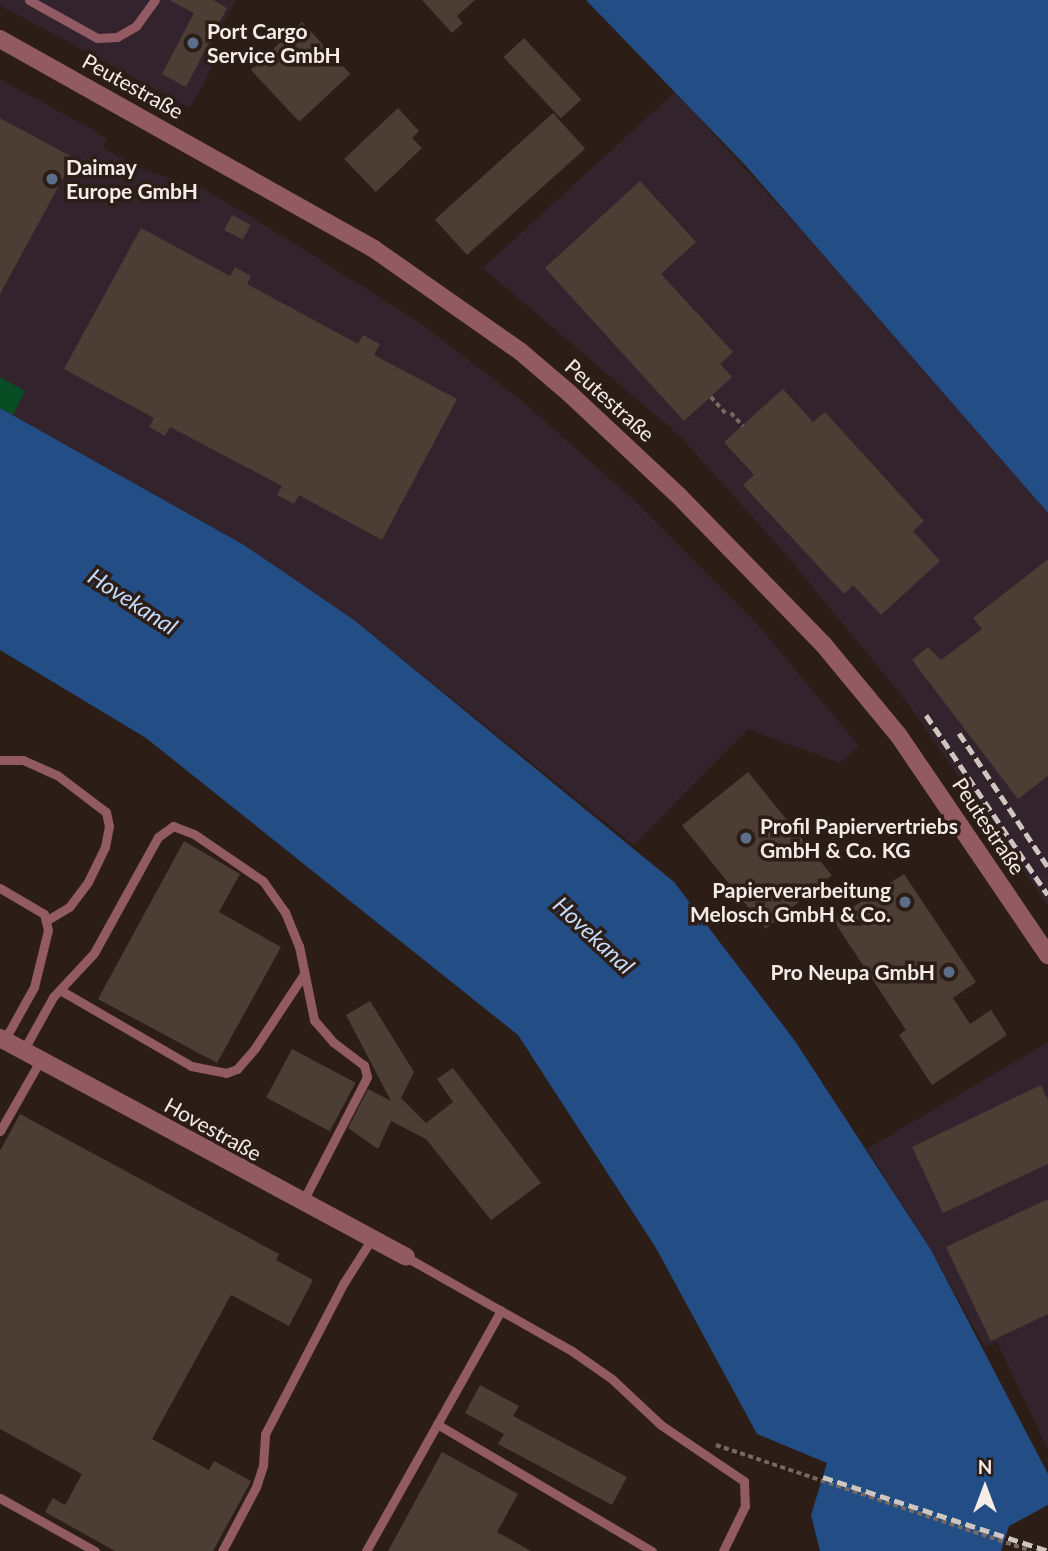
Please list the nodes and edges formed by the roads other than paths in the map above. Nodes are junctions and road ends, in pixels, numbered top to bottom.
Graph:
1 (29, 0) edge
2 (155, 0) edge
3 (0, 39) edge
4 (0, 760) edge
5 (0, 888) edge
6 (46, 921) junction
7 (1048, 955) edge
8 (304, 974) junction
9 (60, 989) junction
10 (2, 1039) edge
11 (23, 1051) junction
12 (40, 1060) junction
13 (0, 1131) edge
14 (302, 1204) junction
15 (372, 1240) junction
16 (406, 1257) joint
17 (501, 1310) junction
18 (437, 1424) junction
19 (0, 1498) edge
20 (95, 1551) edge
21 (222, 1551) edge
22 (366, 1551) edge
23 (652, 1551) edge
24 (723, 1551) edge

1 - 2 lane
3 - 7 street, Peutestraße
4 - 6 lane
5 - 6 lane
6 - 10 lane
8 - 9 lane
8 - 9 lane
8 - 14 lane
9 - 11 lane
10 - 11 street, Hovestraße
11 - 12 street, Hovestraße
12 - 13 lane
12 - 14 street, Hovestraße
14 - 15 street, Hovestraße
15 - 16 street, Hovestraße
15 - 21 lane
16 - 17 lane
17 - 18 lane
17 - 24 lane
18 - 22 lane
18 - 23 lane
19 - 20 lane

